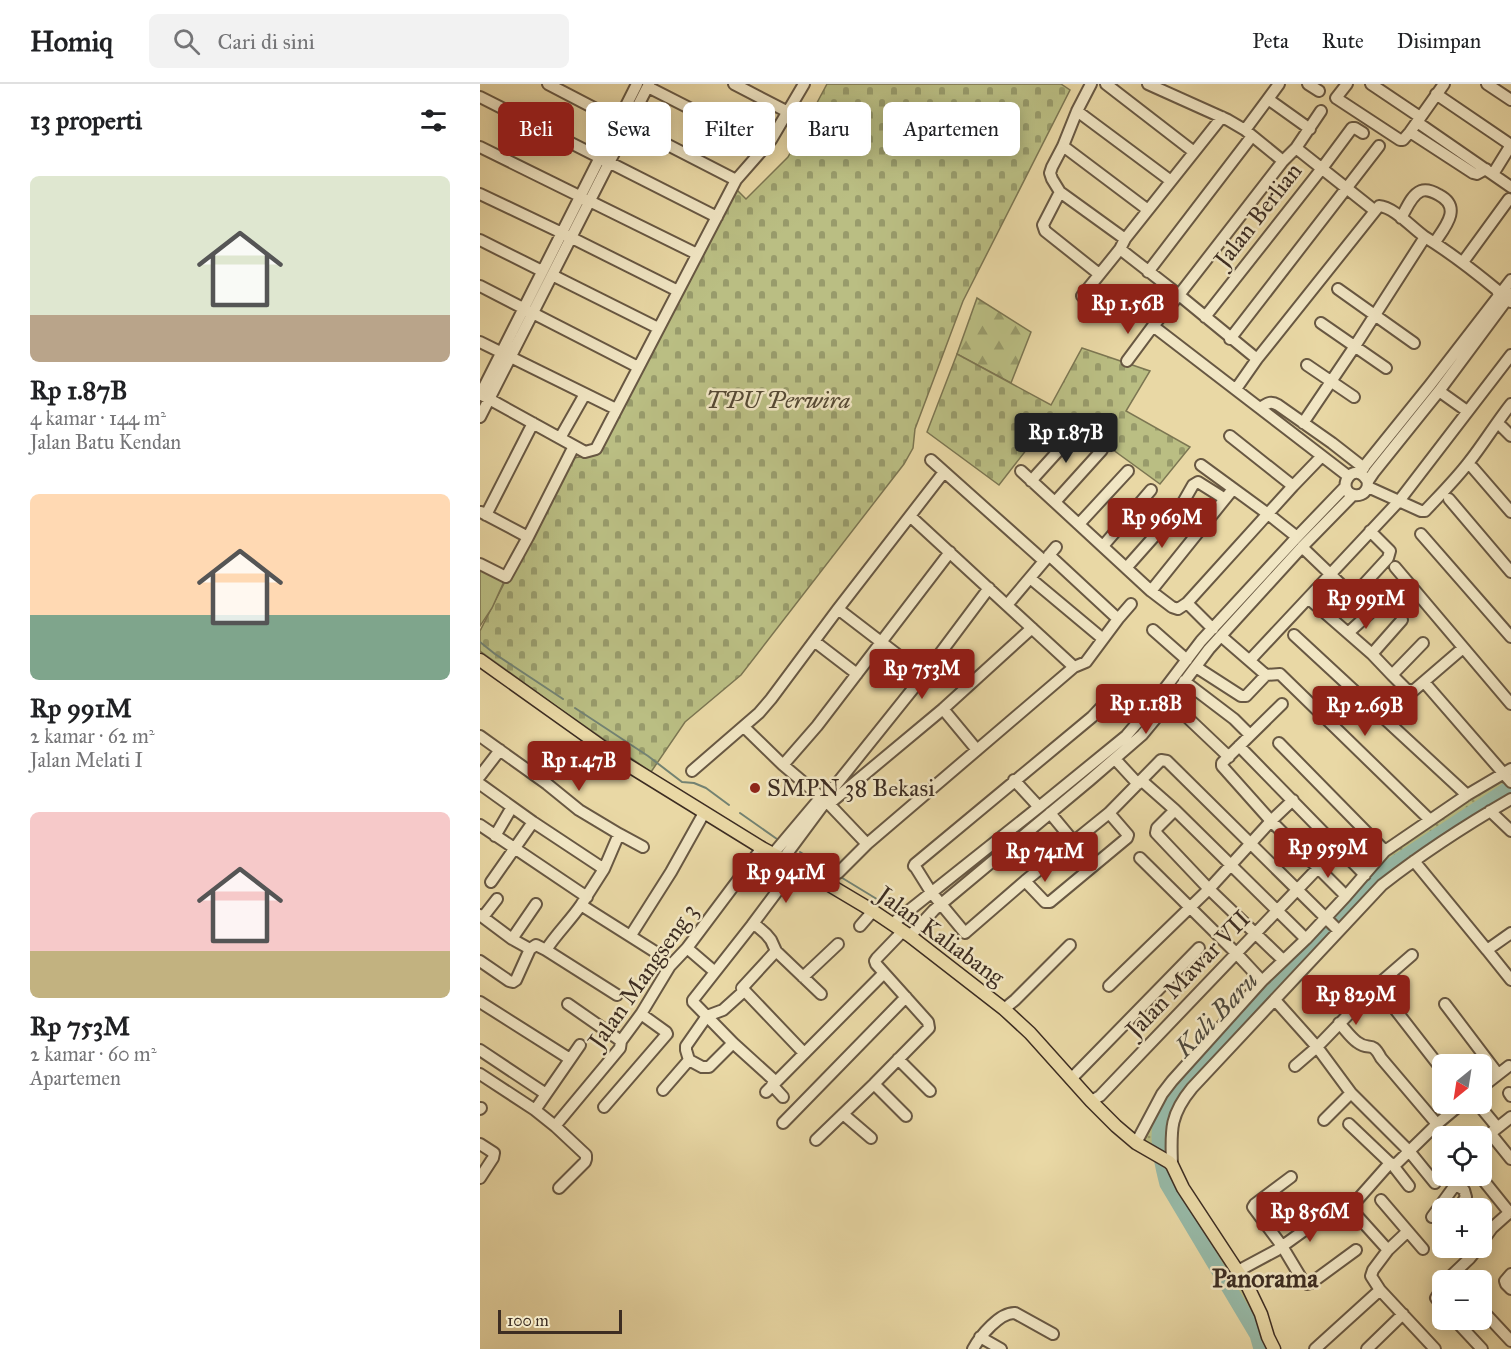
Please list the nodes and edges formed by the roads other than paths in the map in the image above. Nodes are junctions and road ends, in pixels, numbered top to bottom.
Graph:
1 (548, 84) edge
2 (734, 84) edge
3 (804, 84) edge
4 (1091, 84) edge
5 (1106, 84) edge
6 (1148, 84) edge
7 (1279, 84) edge
8 (1308, 84) edge
9 (1347, 84) edge
10 (1371, 84) edge
11 (1487, 84) edge
12 (645, 85) edge
13 (1499, 87) edge
14 (1437, 88) edge
15 (1318, 92) dead end
16 (480, 97) edge
17 (1268, 99) junction
18 (1511, 100) edge
19 (636, 102) edge
20 (794, 102) edge
21 (586, 104) edge
22 (683, 104) edge
23 (787, 111) edge
24 (1077, 111) junction
25 (1321, 111) dead end
26 (787, 114) edge
27 (1222, 117) junction
28 (1418, 120) junction
29 (1310, 129) junction
30 (1410, 132) junction
31 (775, 133) edge
32 (1249, 133) junction
33 (1363, 133) dead end
34 (1511, 145) edge
35 (1063, 146) junction
36 (1379, 146) dead end
37 (480, 147) edge
38 (671, 147) edge
39 (1296, 148) junction
40 (1194, 152) junction
41 (607, 156) edge
42 (758, 156) edge
43 (605, 160) junction
44 (1283, 161) junction
45 (1323, 167) junction
46 (1489, 171) junction
47 (736, 180) junction
48 (1171, 181) junction
49 (1347, 187) junction
50 (1511, 187) edge
51 (1060, 192) junction
52 (480, 194) edge
53 (585, 200) junction
54 (1509, 200) dead end
55 (1148, 210) junction
56 (1374, 210) junction
57 (717, 217) junction
58 (1401, 218) junction
59 (567, 235) junction
60 (1430, 239) junction
61 (480, 240) edge
62 (1122, 244) junction
63 (697, 254) junction
64 (1463, 262) junction
65 (1148, 272) junction
66 (547, 273) junction
67 (1099, 274) junction
68 (1511, 280) edge
69 (480, 286) edge
70 (1338, 289) dead end
71 (678, 291) junction
72 (1179, 295) junction
73 (1506, 295) edge
74 (1082, 296) dead end
75 (528, 311) junction
76 (1375, 315) junction
77 (1205, 317) junction
78 (1321, 323) dead end
79 (1153, 326) junction
80 (658, 328) junction
81 (1230, 339) junction
82 (480, 342) edge
83 (1414, 343) dead end
84 (1355, 346) junction
85 (506, 355) junction
86 (1511, 355) edge
87 (1257, 359) junction
88 (1127, 361) dead end
89 (1307, 365) dead end
90 (638, 367) junction
91 (1386, 368) dead end
92 (1332, 381) junction
93 (1441, 383) junction
94 (1236, 389) junction
95 (585, 394) junction
96 (482, 396) edge
97 (1354, 397) dead end
98 (1511, 404) edge
99 (1260, 408) junction
100 (616, 409) junction
101 (1467, 411) junction
102 (480, 417) edge
103 (533, 423) junction
104 (1303, 423) junction
105 (1502, 426) dead end
106 (1079, 428) dead end
107 (1230, 436) dead end
108 (1511, 436) edge
109 (560, 438) junction
110 (574, 446) junction
111 (1102, 450) dead end
112 (1321, 457) junction
113 (931, 460) dead end
114 (1201, 465) dead end
115 (1473, 468) dead end
116 (1021, 471) dead end
117 (1128, 471) dead end
118 (944, 472) junction
119 (1354, 480) junction
120 (1031, 481) junction
121 (1368, 484) junction
122 (1293, 486) junction
123 (1233, 489) junction
124 (1151, 490) dead end
125 (1225, 499) junction
126 (1449, 499) dead end
127 (1399, 501) junction
128 (1055, 502) junction
129 (1511, 512) edge
130 (483, 513) edge
131 (1268, 514) junction
132 (910, 516) junction
133 (1079, 524) junction
134 (1370, 531) junction
135 (1421, 534) dead end
136 (528, 537) junction
137 (1300, 542) junction
138 (1103, 546) junction
139 (950, 552) junction
140 (1050, 555) junction
141 (480, 564) edge
142 (1127, 567) junction
143 (1395, 567) dead end
144 (1511, 572) edge
145 (1330, 574) junction
146 (1030, 578) junction
147 (989, 588) junction
148 (1151, 591) junction
149 (1309, 599) junction
150 (1187, 603) junction
151 (1131, 604) dead end
152 (1007, 605) junction
153 (838, 609) junction
154 (1372, 611) dead end
155 (1118, 619) junction
156 (1402, 620) dead end
157 (1032, 628) junction
158 (1153, 630) dead end
159 (1217, 633) junction
160 (1348, 633) junction
161 (1294, 635) dead end
162 (1511, 637) edge
163 (1103, 639) junction
164 (814, 641) junction
165 (880, 642) junction
166 (1423, 643) dead end
167 (1463, 648) junction
168 (1372, 654) junction
169 (480, 660) edge
170 (1250, 660) junction
171 (1191, 663) junction
172 (1074, 667) junction
173 (857, 674) junction
174 (924, 675) junction
175 (1266, 675) junction
176 (1392, 675) junction
177 (1184, 681) junction
178 (1424, 682) junction
179 (1170, 701) junction
180 (1282, 704) dead end
181 (1511, 704) edge
182 (943, 709) junction
183 (1139, 721) junction
184 (744, 727) junction
185 (1250, 735) junction
186 (480, 736) edge
187 (1279, 742) dead end
188 (1239, 746) junction
189 (500, 750) junction
190 (977, 750) junction
191 (1228, 757) junction
192 (1115, 759) junction
193 (783, 765) junction
194 (692, 771) dead end
195 (480, 776) edge
196 (1087, 776) junction
197 (1508, 776) edge
198 (1014, 780) junction
199 (1140, 782) junction
200 (480, 784) edge
201 (1467, 795) junction
202 (827, 798) junction
203 (1511, 799) edge
204 (1293, 800) junction
205 (512, 807) junction
206 (1039, 807) junction
207 (1175, 810) junction
208 (1490, 811) junction
209 (704, 813) junction
210 (1050, 813) junction
211 (1109, 813) junction
212 (1430, 820) junction
213 (1271, 821) junction
214 (533, 822) junction
215 (480, 825) edge
216 (1511, 831) edge
217 (619, 834) junction
218 (1004, 835) junction
219 (495, 836) junction
220 (1074, 842) junction
221 (1251, 843) junction
222 (867, 844) junction
223 (1013, 844) junction
224 (643, 847) dead end
225 (1338, 847) junction
226 (515, 849) junction
227 (781, 849) junction
228 (1385, 851) junction
229 (1140, 858) dead end
230 (1414, 861) junction
231 (1230, 865) junction
232 (796, 866) junction
233 (1318, 868) junction
234 (604, 869) junction
235 (838, 873) dead end
236 (1365, 875) junction
237 (1025, 881) junction
238 (491, 882) dead end
239 (1209, 889) junction
240 (1298, 890) junction
241 (931, 892) junction
242 (1347, 896) junction
243 (497, 899) dead end
244 (584, 901) junction
245 (536, 904) dead end
246 (941, 905) junction
247 (1190, 908) junction
248 (873, 911) junction
249 (1277, 911) junction
250 (481, 916) edge
251 (892, 924) junction
252 (1331, 924) junction
253 (752, 925) junction
254 (860, 926) dead end
255 (907, 933) junction
256 (1511, 933) edge
257 (1255, 934) junction
258 (631, 935) junction
259 (512, 939) junction
260 (1306, 939) junction
261 (838, 944) dead end
262 (1070, 945) dead end
263 (687, 948) junction
264 (1199, 948) dead end
265 (530, 949) junction
266 (546, 950) junction
267 (1487, 950) junction
268 (776, 951) junction
269 (1236, 953) junction
270 (1412, 955) dead end
271 (1283, 960) junction
272 (480, 961) edge
273 (670, 966) junction
274 (715, 972) junction
275 (884, 973) junction
276 (803, 977) junction
277 (1511, 980) edge
278 (1262, 981) junction
279 (1109, 986) dead end
280 (1377, 986) junction
281 (744, 991) junction
282 (821, 994) dead end
283 (617, 995) dead end
284 (906, 997) junction
285 (1275, 1000) junction
286 (480, 1002) edge
287 (568, 1004) dead end
288 (1445, 1004) dead end
289 (1004, 1009) junction
290 (641, 1014) junction
291 (707, 1016) junction
292 (1339, 1023) junction
293 (621, 1041) junction
294 (733, 1043) junction
295 (580, 1045) dead end
296 (1317, 1047) junction
297 (480, 1050) edge
298 (804, 1053) junction
299 (1432, 1057) edge
300 (570, 1059) junction
301 (898, 1059) junction
302 (689, 1060) junction
303 (1295, 1065) dead end
304 (1509, 1066) dead end
305 (480, 1074) edge
306 (1498, 1074) junction
307 (1071, 1079) junction
308 (1492, 1079) edge
309 (874, 1084) junction
310 (771, 1086) junction
311 (663, 1090) dead end
312 (930, 1091) dead end
313 (1351, 1093) junction
314 (546, 1094) junction
315 (783, 1096) dead end
316 (1091, 1101) junction
317 (604, 1107) dead end
318 (535, 1110) junction
319 (843, 1114) junction
320 (1449, 1114) edge
321 (906, 1116) dead end
322 (1511, 1117) edge
323 (1324, 1120) dead end
324 (783, 1124) dead end
325 (1348, 1124) dead end
326 (1437, 1124) junction
327 (555, 1126) junction
328 (1492, 1131) edge
329 (1492, 1135) edge
330 (871, 1138) dead end
331 (816, 1140) dead end
332 (480, 1144) edge
333 (1139, 1144) junction
334 (1409, 1151) junction
335 (1511, 1159) edge
336 (1171, 1163) junction
337 (1392, 1164) junction
338 (1290, 1177) dead end
339 (480, 1178) edge
340 (1432, 1179) edge
341 (1409, 1186) dead end
342 (1469, 1186) edge
343 (1488, 1186) edge
344 (559, 1188) dead end
345 (1464, 1190) junction
346 (1465, 1198) edge
347 (1381, 1200) dead end
348 (1510, 1211) edge
349 (1327, 1214) dead end
350 (1431, 1217) dead end
351 (1492, 1228) edge
352 (1407, 1232) junction
353 (1282, 1246) junction
354 (1356, 1250) dead end
355 (1388, 1250) junction
356 (1423, 1250) dead end
357 (1469, 1258) edge
358 (1459, 1270) edge
359 (1238, 1271) junction
360 (1511, 1274) edge
361 (1511, 1289) edge
362 (1380, 1290) junction
363 (1403, 1314) junction
364 (1492, 1321) edge
365 (1464, 1330) edge
366 (1053, 1334) dead end
367 (980, 1337) junction
368 (1511, 1341) edge
369 (1428, 1347) edge
370 (973, 1349) edge
371 (1000, 1349) edge
372 (1274, 1349) edge
373 (1315, 1349) edge
374 (1367, 1349) edge
375 (1482, 1349) edge

1 - 21 street
2 - 23 street
3 - 20 street
4 - 24 street
5 - 40 street
6 - 27 street
7 - 17 street
8 - 15 street
9 - 30 street
10 - 28 street
11 - 13 street
12 - 19 street
12 - 22 street
13 - 18 street
14 - 28 street
14 - 34 street
16 - 43 street
17 - 29 street
17 - 32 street
24 - 35 street
24 - 48 street
25 - 29 street
26 - 31 street
27 - 32 street
27 - 40 street
28 - 30 street
28 - 46 street
29 - 39 street
30 - 46 street
32 - 44 street
32 - 65 street
33 - 45 street, Jalan Berlian
34 - 46 street
35 - 51 street
35 - 55 street
36 - 49 street
37 - 53 street
38 - 47 street
39 - 44 street
39 - 45 street
40 - 48 street
41 - 43 street
42 - 47 street
43 - 53 street
43 - 57 street
44 - 72 street
45 - 49 street
45 - 77 street, Jalan Berlian
46 - 50 street
47 - 57 street
48 - 55 street
49 - 56 street
49 - 81 street
51 - 62 street
51 - 67 street
52 - 59 street
53 - 59 street
53 - 63 street
54 - 64 street
55 - 62 street
56 - 58 street
56 - 87 street
57 - 63 street
58 - 60 street
58 - 60 street
59 - 66 street
59 - 71 street
60 - 64 street
60 - 76 street
61 - 66 street
62 - 65 street
62 - 67 street
63 - 71 street
64 - 73 street
65 - 72 street
66 - 75 street
66 - 80 street
67 - 74 street
68 - 73 street
69 - 75 street
70 - 76 street
71 - 80 street
72 - 77 street
72 - 79 street
73 - 93 street
75 - 85 street
75 - 90 street
76 - 83 street
76 - 84 street
77 - 81 street
78 - 84 street
79 - 88 street
79 - 94 street
80 - 90 street
81 - 87 street
82 - 85 street
84 - 91 street
84 - 92 street
85 - 95 street
85 - 96 street
86 - 101 street
87 - 94 street
89 - 92 street
90 - 100 street
92 - 97 street
92 - 104 street
93 - 101 street
93 - 119 street
93 - 121 street
94 - 99 street
95 - 100 street
95 - 109 street
96 - 102 street
96 - 103 street
98 - 127 street
99 - 104 street
99 - 112 street
100 - 110 street
101 - 127 street
103 - 109 street
103 - 130 street
104 - 119 street
105 - 108 street
106 - 120 street
107 - 122 street
109 - 110 street
110 - 136 street
111 - 128 street
112 - 119 street
112 - 122 street
113 - 118 street
114 - 123 street
115 - 129 street
116 - 120 street
117 - 133 street
118 - 132 street
118 - 140 street
119 - 121 street
119 - 121 street
119 - 137 street
120 - 128 street
121 - 127 street
122 - 131 street
123 - 125 street
123 - 131 street
124 - 138 street
125 - 142 street
125 - 148 street
126 - 144 street
127 - 134 street
128 - 133 street
130 - 136 street
131 - 137 street
131 - 150 street
132 - 139 street
132 - 153 street
133 - 138 street
134 - 145 street
134 - 145 street
135 - 162 street
136 - 141 street
137 - 145 street
137 - 159 street
138 - 142 street
139 - 147 street
139 - 165 street
140 - 146 street
140 - 155 street
142 - 148 street
143 - 167 street
145 - 149 street
146 - 152 street
146 - 163 street
147 - 152 street
147 - 174 street
148 - 150 street
149 - 160 street
149 - 170 street
150 - 159 street
151 - 155 street
152 - 157 street
153 - 164 street
153 - 165 street
154 - 160 street
155 - 163 street
156 - 168 street
157 - 172 street
157 - 182 street
158 - 171 street
159 - 170 street
159 - 171 street
160 - 168 street
161 - 201 street
163 - 172 street
164 - 173 street
164 - 184 street
165 - 173 street
165 - 174 street
166 - 176 street
167 - 178 street
167 - 181 street
168 - 176 street
169 - 209 main road, Jalan Kaliabang
170 - 175 street
171 - 175 street
171 - 177 street
171 - 183 street
172 - 190 street
173 - 193 street
174 - 202 street
175 - 212 street
176 - 178 street
177 - 179 street
177 - 185 street
178 - 197 street
179 - 191 street
179 - 192 street
180 - 185 street
182 - 190 street
182 - 202 street
183 - 196 street
183 - 198 street
184 - 193 street
184 - 194 street
185 - 188 street
186 - 189 street
187 - 228 street
188 - 191 street
188 - 204 street
189 - 195 street
189 - 217 street
190 - 222 street
191 - 213 street
192 - 196 street
192 - 199 street
193 - 202 street
196 - 206 street
196 - 210 street
197 - 201 street
198 - 206 street
198 - 241 street
199 - 207 street
199 - 211 street
199 - 221 street
200 - 205 street
201 - 212 street
202 - 222 street
202 - 227 street, Jalan Mangseng 3
203 - 208 street
204 - 213 street
204 - 225 street
205 - 214 street
205 - 219 street
206 - 218 street
207 - 231 street
207 - 239 street
208 - 216 street
208 - 230 street
209 - 227 main road, Jalan Kaliabang
209 - 258 street
210 - 220 street
210 - 223 street
211 - 220 street
211 - 237 street
212 - 228 street
213 - 221 street
213 - 233 street
214 - 226 street
214 - 234 street
215 - 219 street
217 - 224 street
217 - 234 street
218 - 223 street
218 - 241 street
219 - 226 street
220 - 237 street
221 - 231 street
221 - 240 street
222 - 235 street
223 - 246 street
225 - 233 street, Jalan Mawar VII
225 - 236 street
226 - 238 street
226 - 244 street
227 - 232 main road, Jalan Kaliabang
227 - 263 street, Jalan Mangseng 3
228 - 236 street
229 - 247 street
230 - 252 street
230 - 267 street
231 - 239 street
231 - 249 street
232 - 248 main road, Jalan Kaliabang
232 - 253 street
233 - 240 street, Jalan Mawar VII
233 - 242 street
234 - 244 street
236 - 242 street
237 - 246 street
239 - 247 street
239 - 257 street
240 - 249 street, Jalan Mawar VII
240 - 252 street
241 - 246 street
241 - 251 street
242 - 252 street
243 - 250 street
244 - 258 street
244 - 266 street
245 - 259 street
246 - 255 street
247 - 269 street
247 - 279 street
248 - 251 main road, Jalan Kaliabang
248 - 254 street
249 - 257 street, Jalan Mawar VII
249 - 260 street
250 - 259 street
251 - 255 main road, Jalan Kaliabang
252 - 260 street
252 - 285 street
253 - 268 street
253 - 274 street
255 - 275 street
255 - 289 main road, Jalan Kaliabang
256 - 267 street
257 - 269 street, Jalan Mawar VII
257 - 271 street
258 - 273 street
259 - 265 street
260 - 271 street
261 - 276 street
262 - 289 street
263 - 273 street, Jalan Mangseng 3
263 - 274 street
264 - 307 street
265 - 266 street
265 - 272 street
266 - 283 street
267 - 277 street
268 - 276 street
268 - 281 street
269 - 278 street
269 - 316 street, Jalan Mawar VII
270 - 280 street
271 - 278 street
273 - 290 street, Jalan Mangseng 3
274 - 291 street
275 - 284 street
275 - 298 street
276 - 282 street
278 - 333 street
280 - 292 street
280 - 299 street
281 - 291 street
281 - 298 street
284 - 301 street
284 - 324 street
285 - 296 street
285 - 336 street
286 - 300 street
287 - 293 street
288 - 306 street
289 - 307 main road, Jalan Kaliabang
290 - 293 street, Jalan Mangseng 3
290 - 317 street
291 - 294 street
291 - 302 street
292 - 296 street
292 - 326 street
293 - 327 street, Jalan Mangseng 3
294 - 302 street
294 - 310 street
295 - 300 street
296 - 303 street
296 - 313 street
297 - 314 street
298 - 310 street
300 - 314 street
301 - 309 street
301 - 312 street
302 - 311 street
304 - 306 street
305 - 318 street
306 - 308 street
307 - 316 main road, Jalan Kaliabang
309 - 319 street
309 - 321 street
310 - 315 street
313 - 323 street
313 - 334 street
314 - 318 street
316 - 333 main road, Jalan Kaliabang
318 - 327 street
319 - 330 street
319 - 331 street
320 - 326 street
322 - 328 street
325 - 337 street
326 - 334 street
327 - 344 street
329 - 335 street
332 - 339 street
333 - 336 main road, Jalan Kaliabang
334 - 337 street
334 - 340 street
336 - 359 main road
337 - 341 street
337 - 355 street
338 - 353 street
342 - 345 street
343 - 348 street
345 - 346 street
345 - 350 street
347 - 352 street
348 - 351 street
349 - 353 street
352 - 355 street
352 - 356 street
353 - 354 street
353 - 359 street
355 - 362 street
357 - 358 street
359 - 372 main road
360 - 361 street
362 - 363 street
362 - 373 street
363 - 369 street
363 - 374 street
364 - 368 street
365 - 375 street
366 - 367 street
367 - 370 street
367 - 371 street

